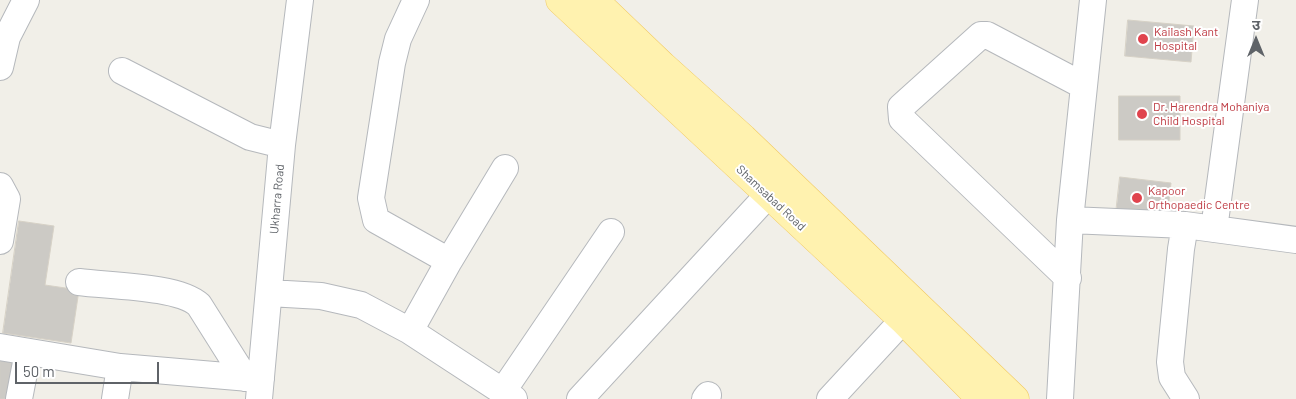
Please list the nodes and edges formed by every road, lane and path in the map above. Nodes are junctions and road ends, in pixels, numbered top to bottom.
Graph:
1 (26, 0) edge
2 (300, 0) edge
3 (416, 0) edge
4 (560, 0) edge
5 (594, 0) edge
6 (1093, 0) edge
7 (1245, 0) edge
8 (0, 67) edge
9 (122, 71) dead end
10 (1084, 86) junction
11 (282, 145) junction
12 (505, 168) dead end
13 (0, 186) edge
14 (768, 195) junction
15 (1070, 220) junction
16 (1185, 225) junction
17 (1214, 229) junction
18 (611, 232) dead end
19 (1296, 240) edge
20 (0, 241) edge
21 (449, 261) junction
22 (1068, 278) junction
23 (79, 282) dead end
24 (269, 293) junction
25 (903, 320) junction
26 (410, 331) junction
27 (0, 347) edge
28 (28, 352) junction
29 (120, 367) junction
30 (255, 385) edge
31 (508, 395) edge
32 (19, 399) edge
33 (115, 399) edge
34 (580, 399) edge
35 (830, 399) edge
36 (981, 399) edge
37 (1015, 399) edge
38 (1060, 399) edge
39 (1186, 399) edge

1 - 8 street
2 - 11 street, Ukharra Road
3 - 21 street
4 - 14 main road, Shamsabad Road
5 - 37 main road, Shamsabad Road
6 - 10 street
7 - 17 street
9 - 11 street
10 - 15 street
10 - 22 street
11 - 24 street, Ukharra Road
12 - 21 street
13 - 20 street
14 - 25 main road, Shamsabad Road
14 - 34 street
15 - 16 street
15 - 22 street
16 - 17 street
16 - 39 street
17 - 19 street
18 - 31 street
21 - 26 street
22 - 38 street
23 - 30 street
24 - 26 street
24 - 30 street, Ukharra Road
25 - 35 street
25 - 36 main road, Shamsabad Road
26 - 31 street
27 - 28 street
28 - 29 street
28 - 32 street
29 - 30 street
29 - 33 street

